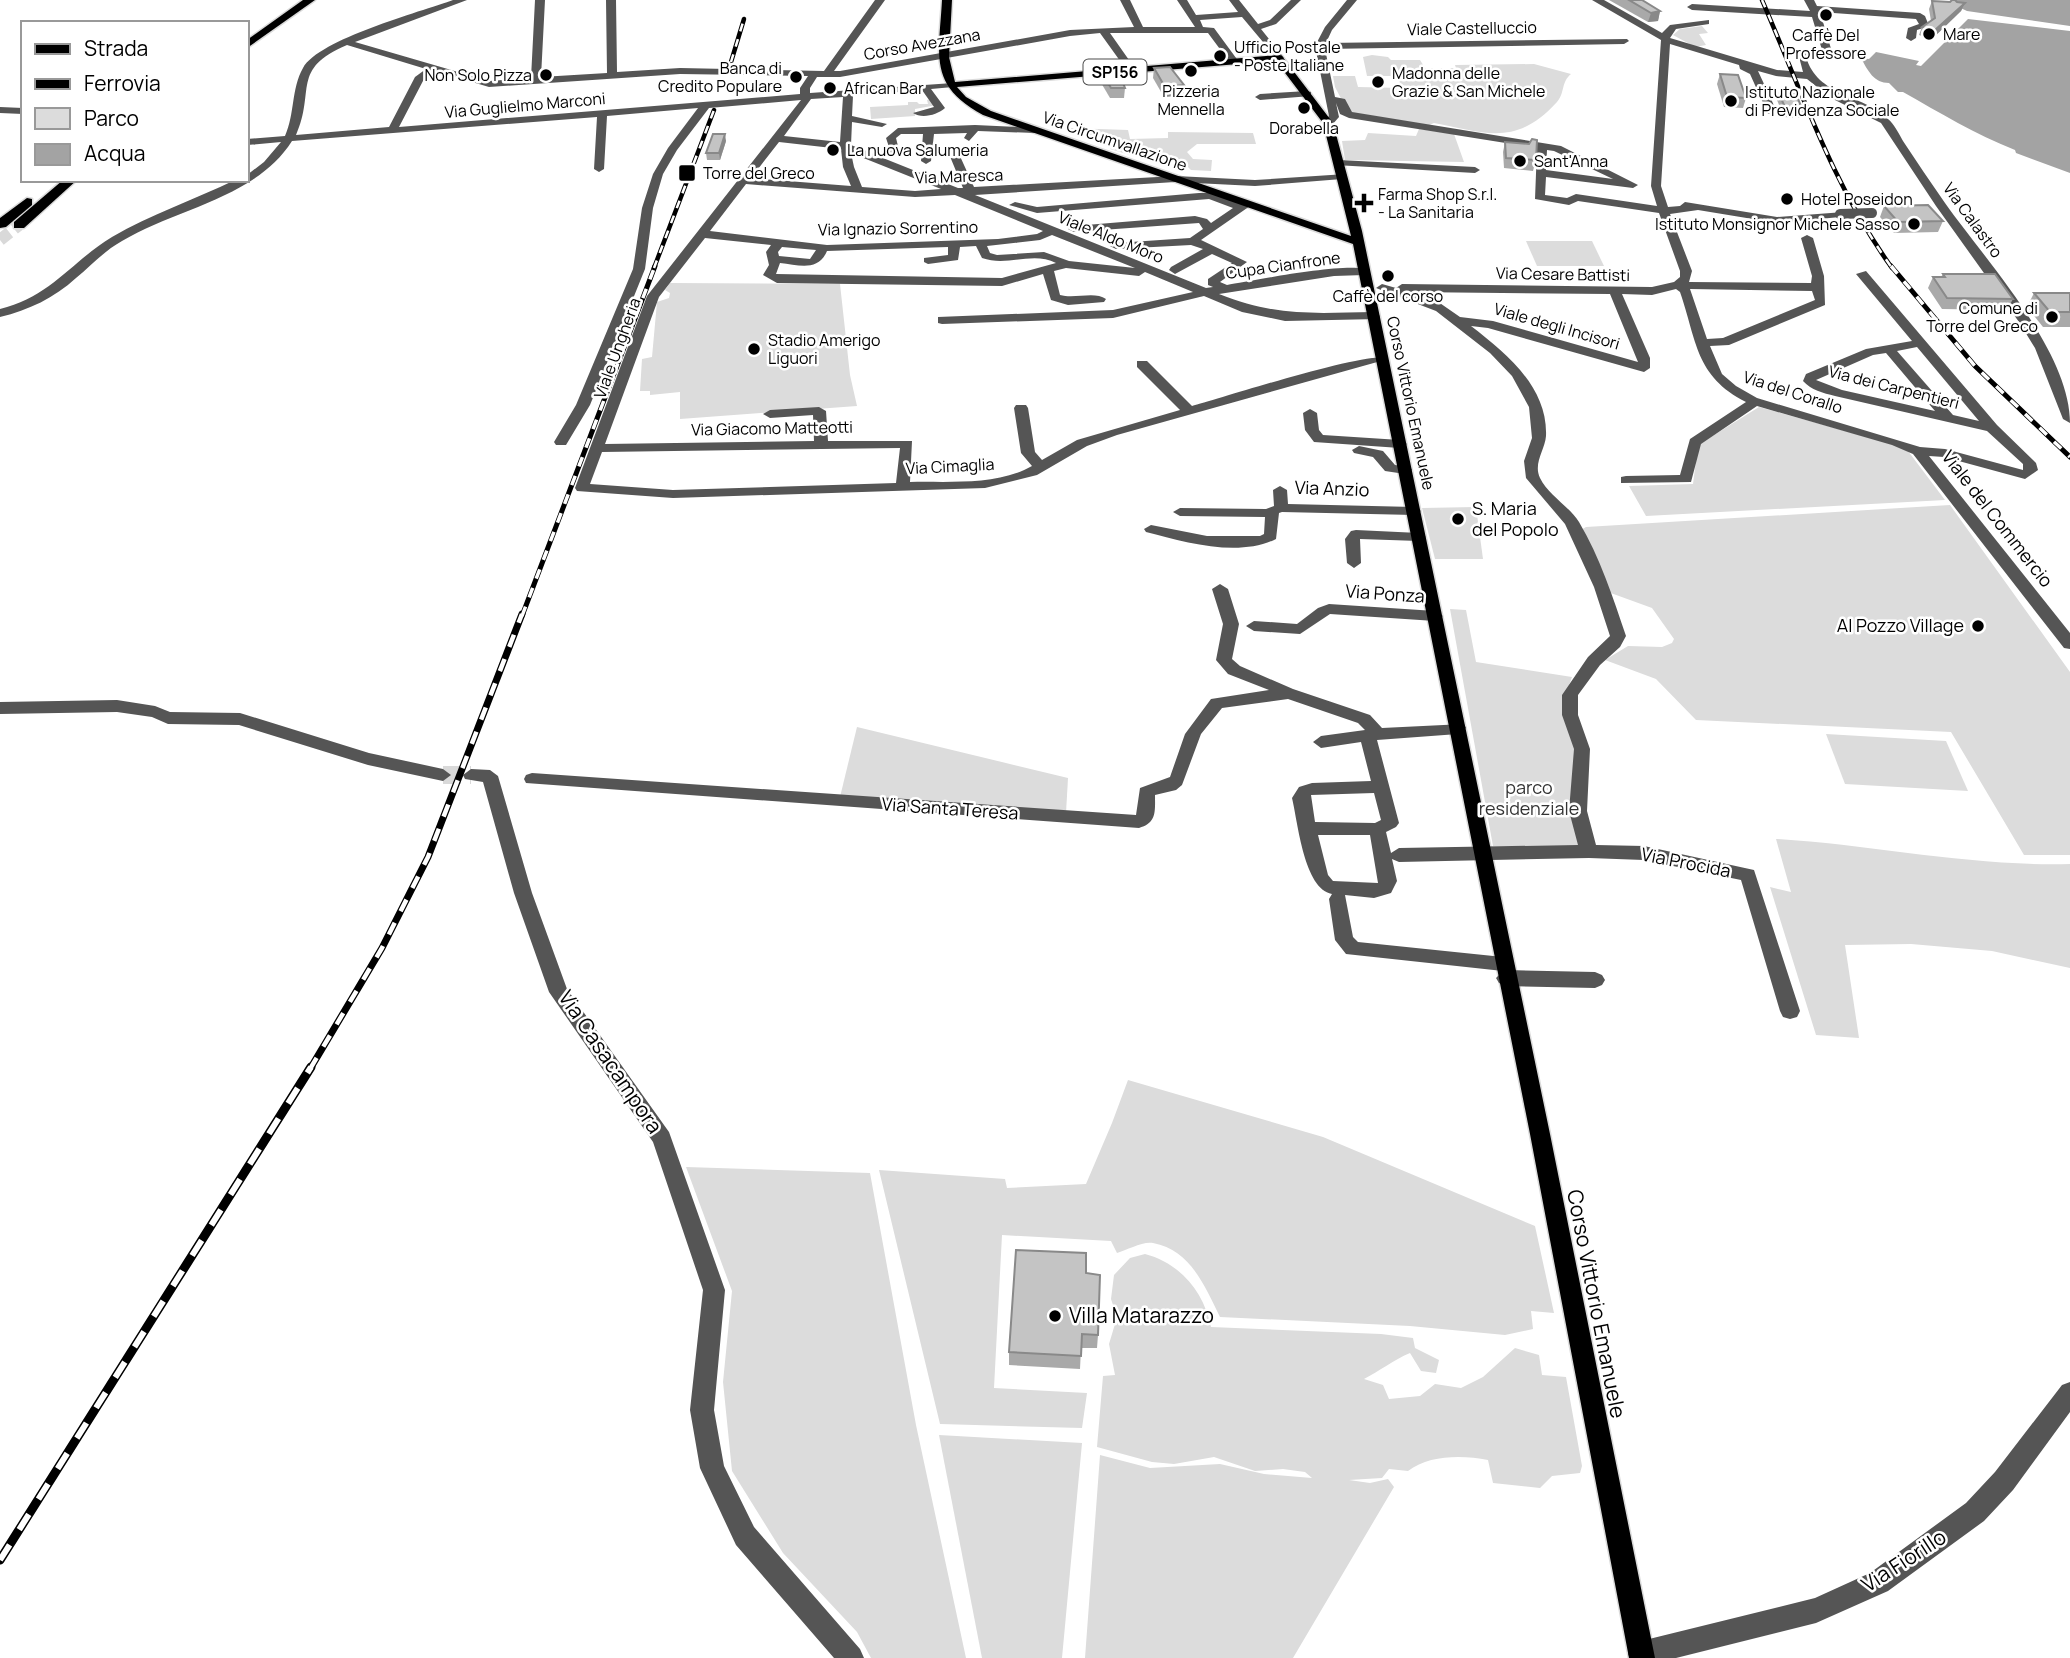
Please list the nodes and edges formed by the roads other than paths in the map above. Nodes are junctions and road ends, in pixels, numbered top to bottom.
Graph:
1 (295, 0) edge
2 (310, 0) edge
3 (462, 0) edge
4 (540, 0) edge
5 (611, 0) edge
6 (880, 0) edge
7 (947, 0) edge
8 (1125, 0) edge
9 (1182, 0) edge
10 (1234, 0) edge
11 (1296, 0) edge
12 (1352, 0) edge
13 (1597, 0) edge
14 (1691, 6) edge
15 (1814, 11) edge
16 (1244, 14) junction
17 (1765, 15) dead end
18 (1194, 18) junction
19 (1256, 28) junction
20 (1201, 29) junction
21 (1103, 30) junction
22 (1140, 30) junction
23 (248, 33) edge
24 (1912, 33) dead end
25 (1625, 41) dead end
26 (346, 42) junction
27 (1666, 43) junction
28 (248, 44) edge
29 (1320, 46) junction
30 (944, 57) junction
31 (1279, 58) junction
32 (1234, 62) junction
33 (434, 68) junction
34 (1131, 70) junction
35 (814, 74) junction
36 (827, 74) junction
37 (612, 75) junction
38 (1807, 76) junction
39 (536, 81) junction
40 (950, 85) junction
41 (1326, 85) junction
42 (925, 88) junction
43 (1303, 89) junction
44 (848, 94) junction
45 (805, 97) junction
46 (1260, 97) dead end
47 (1329, 99) junction
48 (705, 106) junction
49 (0, 110) edge
50 (21, 111) edge
51 (1772, 112) dead end
52 (918, 113) dead end
53 (602, 114) junction
54 (848, 118) junction
55 (1328, 122) junction
56 (882, 124) dead end
57 (929, 129) junction
58 (972, 130) junction
59 (1035, 130) junction
60 (391, 131) junction
61 (779, 139) junction
62 (286, 140) junction
63 (248, 142) edge
64 (967, 142) dead end
65 (1542, 145) junction
66 (844, 146) junction
67 (954, 154) dead end
68 (874, 158) junction
69 (926, 160) dead end
70 (1339, 163) junction
71 (598, 169) dead end
72 (1475, 170) dead end
73 (1541, 173) junction
74 (1342, 176) junction
75 (248, 177) edge
76 (1178, 180) junction
77 (744, 181) junction
78 (51, 182) edge
79 (69, 182) edge
80 (238, 182) edge
81 (1633, 185) junction
82 (859, 190) junction
83 (1003, 191) junction
84 (1658, 191) junction
85 (967, 193) junction
86 (1128, 202) junction
87 (1244, 205) junction
88 (1694, 208) junction
89 (1047, 210) junction
90 (1665, 211) junction
91 (1885, 212) edge
92 (1150, 223) junction
93 (1, 224) tunnel mouth
94 (19, 225) tunnel mouth
95 (1053, 226) junction
96 (1209, 228) dead end
97 (1074, 229) dead end
98 (702, 234) junction
99 (1808, 238) dead end
100 (1193, 241) junction
101 (780, 242) junction
102 (980, 242) junction
103 (1358, 242) junction
104 (954, 243) junction
105 (1116, 246) dead end
106 (823, 247) junction
107 (1212, 248) junction
108 (773, 259) junction
109 (928, 260) dead end
110 (1066, 264) junction
111 (1048, 270) junction
112 (1364, 271) junction
113 (1170, 273) junction
114 (1864, 276) dead end
115 (1250, 277) dead end
116 (1678, 285) junction
117 (1817, 287) junction
118 (1382, 288) junction
119 (1367, 289) junction
120 (1615, 291) junction
121 (1206, 292) junction
122 (1100, 299) dead end
123 (0, 313) edge
124 (1374, 316) junction
125 (942, 320) dead end
126 (1460, 321) junction
127 (1704, 343) junction
128 (1920, 343) junction
129 (1888, 348) junction
130 (1382, 359) junction
131 (1142, 364) dead end
132 (1755, 402) junction
133 (1021, 408) dead end
134 (1189, 411) junction
135 (1310, 413) dead end
136 (771, 414) dead end
137 (1949, 419) junction
138 (2070, 419) edge
139 (1992, 428) junction
140 (561, 442) dead end
141 (1400, 444) junction
142 (821, 445) junction
143 (1324, 447) dead end
144 (596, 448) junction
145 (1918, 451) junction
146 (1041, 467) junction
147 (1405, 471) junction
148 (1626, 480) dead end
149 (903, 486) junction
150 (582, 488) joint
151 (1280, 490) dead end
152 (1276, 510) junction
153 (1414, 511) junction
154 (1180, 512) dead end
155 (1151, 529) dead end
156 (1419, 537) junction
157 (1354, 563) dead end
158 (1220, 589) dead end
159 (1435, 617) junction
160 (1254, 626) dead end
161 (2070, 644) edge
162 (1289, 693) junction
163 (0, 708) edge
164 (1458, 728) junction
165 (1372, 734) junction
166 (1321, 742) dead end
167 (443, 775) tunnel mouth
168 (471, 775) tunnel mouth
169 (531, 779) dead end
170 (1382, 787) junction
171 (1307, 828) junction
172 (1377, 829) junction
173 (1589, 851) junction
174 (1481, 852) junction
175 (1399, 855) dead end
176 (1338, 899) dead end
177 (1505, 971) junction
178 (1595, 980) dead end
179 (1790, 1011) dead end
180 (2070, 1393) edge
181 (1642, 1656) edge
182 (851, 1658) edge

1 - 23 highway
2 - 28 highway
3 - 26 street
4 - 39 street
5 - 37 street
6 - 36 street
7 - 30 main road
8 - 22 street
9 - 18 street
10 - 16 street
11 - 19 street
12 - 29 street
13 - 27 street
14 - 15 street
14 - 17 street
14 - 27 street
15 - 24 street
15 - 38 street
16 - 18 street
16 - 19 street
18 - 20 street
19 - 31 street
20 - 22 street, Corso Avezzana
20 - 32 street
21 - 22 street, Corso Avezzana
21 - 30 street, Corso Avezzana
21 - 34 street
25 - 29 street, Viale Castelluccio
26 - 33 street, Corso Avezzana
26 - 62 street
27 - 38 street
27 - 51 street
27 - 84 street
29 - 41 street
30 - 36 street, Corso Avezzana
30 - 40 main road
31 - 32 main road, SP156
31 - 43 main road, Corso Vittorio Emanuele
32 - 34 main road, SP156
33 - 39 street, Corso Avezzana
33 - 60 street
34 - 40 main road, SP156
35 - 36 street, Corso Avezzana
35 - 37 street, Corso Avezzana
35 - 45 street, Viale Ungheria
37 - 39 street, Corso Avezzana
38 - 138 street, Via Calastro
40 - 42 street, SP156
40 - 59 main road, Via Circumvallazione
41 - 43 street
41 - 47 street
42 - 44 street, SP156
42 - 52 street
43 - 46 street
43 - 55 main road, Corso Vittorio Emanuele
44 - 45 street, SP156
44 - 54 street
45 - 48 street, Via Guglielmo Marconi / SP156
45 - 61 street, Viale Ungheria
47 - 55 street
47 - 65 street
48 - 53 street, Via Guglielmo Marconi / SP156
48 - 140 street
49 - 50 street
53 - 60 street, Via Guglielmo Marconi / SP156
53 - 71 street
54 - 56 street
54 - 66 street
55 - 70 main road, Corso Vittorio Emanuele
57 - 58 street
57 - 68 street
57 - 69 street
58 - 59 street
58 - 64 street
59 - 76 main road, Via Circumvallazione
60 - 62 street, Via Guglielmo Marconi / SP156
61 - 66 street, Viale Aldo Moro
61 - 77 street, Viale Ungheria
62 - 63 street, Via Guglielmo Marconi / SP156
62 - 75 street
65 - 73 street
65 - 81 street
66 - 68 street, Viale Aldo Moro
66 - 82 street
67 - 85 street
68 - 85 street, Viale Aldo Moro
70 - 72 street
70 - 74 main road, Corso Vittorio Emanuele
73 - 81 street
73 - 90 street
74 - 76 street, Via Maresca
74 - 103 main road, Corso Vittorio Emanuele
76 - 83 street, Via Maresca
76 - 87 main road, Via Circumvallazione
77 - 82 street, Via Maresca
77 - 98 street, Viale Ungheria
78 - 93 highway
79 - 94 highway
80 - 123 street
81 - 84 street
82 - 85 street, Via Maresca
83 - 85 street, Via Maresca
83 - 89 street
84 - 88 street
84 - 90 street
85 - 95 street, Viale Aldo Moro
86 - 87 street
86 - 89 street
86 - 92 street
87 - 100 street
87 - 103 main road, Via Circumvallazione
88 - 90 street
88 - 91 street, bridge
89 - 95 street
90 - 116 street
92 - 96 street
92 - 97 street
95 - 102 street, Via Ignazio Sorrentino
95 - 113 street, Viale Aldo Moro
98 - 101 street, Via Ignazio Sorrentino
98 - 144 street, Viale Ungheria
99 - 117 street
100 - 105 street
100 - 107 street
101 - 106 street, Via Ignazio Sorrentino
101 - 108 street
102 - 104 street, Via Ignazio Sorrentino
102 - 110 street
103 - 112 main road, Corso Vittorio Emanuele
104 - 106 street, Via Ignazio Sorrentino
104 - 109 street
106 - 108 street
107 - 113 street
107 - 115 street
108 - 111 street
110 - 111 street
110 - 113 street
111 - 122 street
112 - 119 main road, Corso Vittorio Emanuele
112 - 121 street, Cupa Cianfrone
113 - 121 street, Viale Aldo Moro
114 - 128 street
116 - 117 street, Via Cesare Battisti
116 - 120 street, Via Cesare Battisti
116 - 127 street, Via del Corallo
117 - 127 street
118 - 119 street, Via Cesare Battisti
118 - 120 street, Via Cesare Battisti
118 - 126 street
119 - 124 main road, Corso Vittorio Emanuele
120 - 126 street, Viale degli Incisori
121 - 124 street, Viale Aldo Moro
121 - 125 street, Cupa Cianfrone
124 - 130 main road, Corso Vittorio Emanuele
126 - 173 street
127 - 132 street, Via del Corallo
128 - 129 street, Via dei Carpentieri
128 - 139 street, Via dei Carpentieri
129 - 137 street
129 - 137 street, Via dei Carpentieri
130 - 134 street, Via Cimaglia
130 - 141 main road, Corso Vittorio Emanuele
131 - 134 street
132 - 145 street, Via del Corallo
132 - 148 street
133 - 146 street
134 - 146 street, Via Cimaglia
135 - 141 street
136 - 142 street
137 - 139 street, Via dei Carpentieri
139 - 145 street, Via dei Carpentieri
141 - 147 main road, Corso Vittorio Emanuele
142 - 144 street, Via Giacomo Matteotti
142 - 149 street, Via Giacomo Matteotti
143 - 147 street
144 - 150 street, Viale Ungheria
145 - 161 street, Viale del Commercio
146 - 149 street, Via Cimaglia
147 - 153 main road, Corso Vittorio Emanuele
149 - 150 street, Via Cimaglia
151 - 152 street
152 - 153 street, Via Anzio
152 - 154 street, Via Anzio
152 - 155 street
153 - 156 main road, Corso Vittorio Emanuele
156 - 157 street
156 - 159 main road, Corso Vittorio Emanuele
158 - 162 street, Via Santa Teresa
159 - 160 street, Via Ponza
159 - 164 main road, Corso Vittorio Emanuele
162 - 165 street, Via Santa Teresa
162 - 169 street, Via Santa Teresa
163 - 167 street
164 - 165 street
164 - 174 main road, Corso Vittorio Emanuele
165 - 166 street
165 - 170 street
168 - 182 street, Via Casacampora
170 - 171 street
170 - 172 street
171 - 172 street
171 - 172 street
173 - 174 street, Via Procida
173 - 179 street, Via Procida
174 - 175 street, Via Procida
174 - 177 main road, Corso Vittorio Emanuele
176 - 177 street
177 - 178 street
177 - 181 main road, Corso Vittorio Emanuele
180 - 181 street, Via Fiorillo

